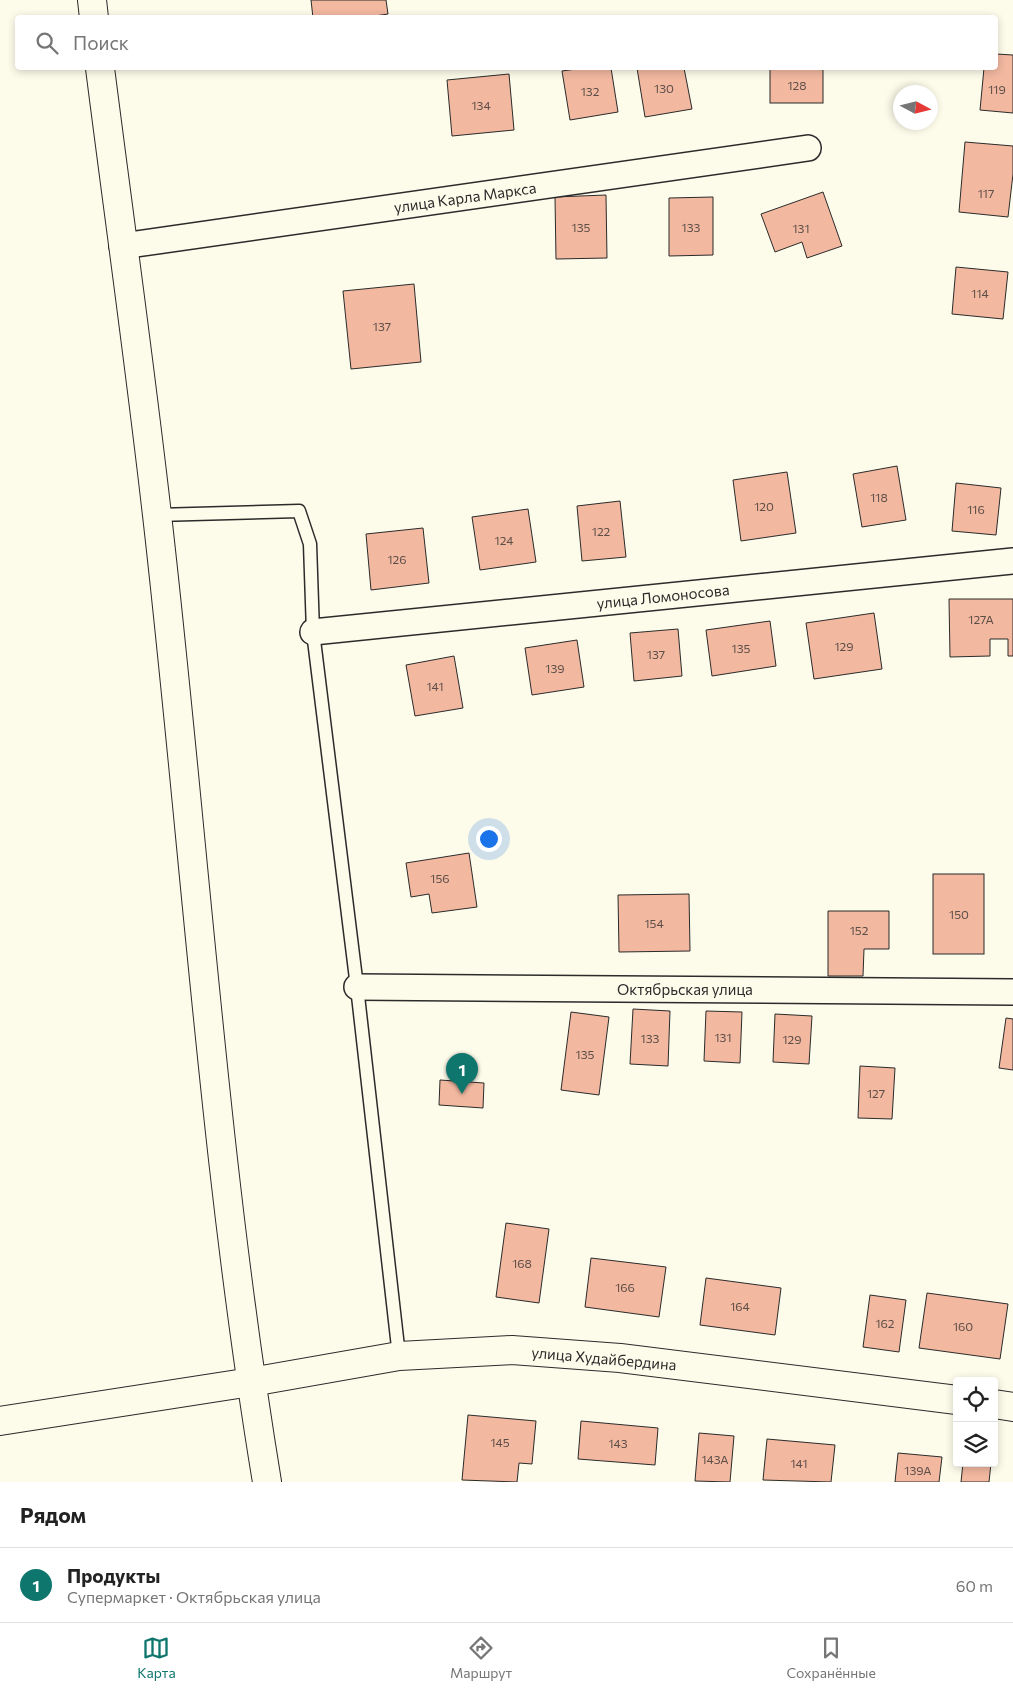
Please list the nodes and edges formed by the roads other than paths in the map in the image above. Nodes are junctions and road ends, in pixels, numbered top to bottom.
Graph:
1 (92, 0) edge
2 (94, 15) edge
3 (100, 70) edge
4 (808, 148) dead end
5 (122, 246) junction
6 (157, 515) junction
7 (1013, 561) edge
8 (313, 632) junction
9 (357, 987) junction
10 (1013, 992) edge
11 (399, 1356) junction
12 (251, 1382) junction
13 (953, 1400) edge
14 (998, 1405) edge
15 (1013, 1407) edge
16 (0, 1421) edge
17 (268, 1482) edge

1 - 2 main road
3 - 5 main road
4 - 5 street, улица Карла Маркса
5 - 6 main road
6 - 8 lane
6 - 12 main road
7 - 8 street, улица Ломоносова
8 - 9 lane
9 - 10 street, Октябрьская улица
9 - 11 lane
11 - 12 main road, улица Худайбердина
11 - 13 main road, улица Худайбердина
12 - 16 main road, улица Худайбердина
12 - 17 main road
14 - 15 main road

